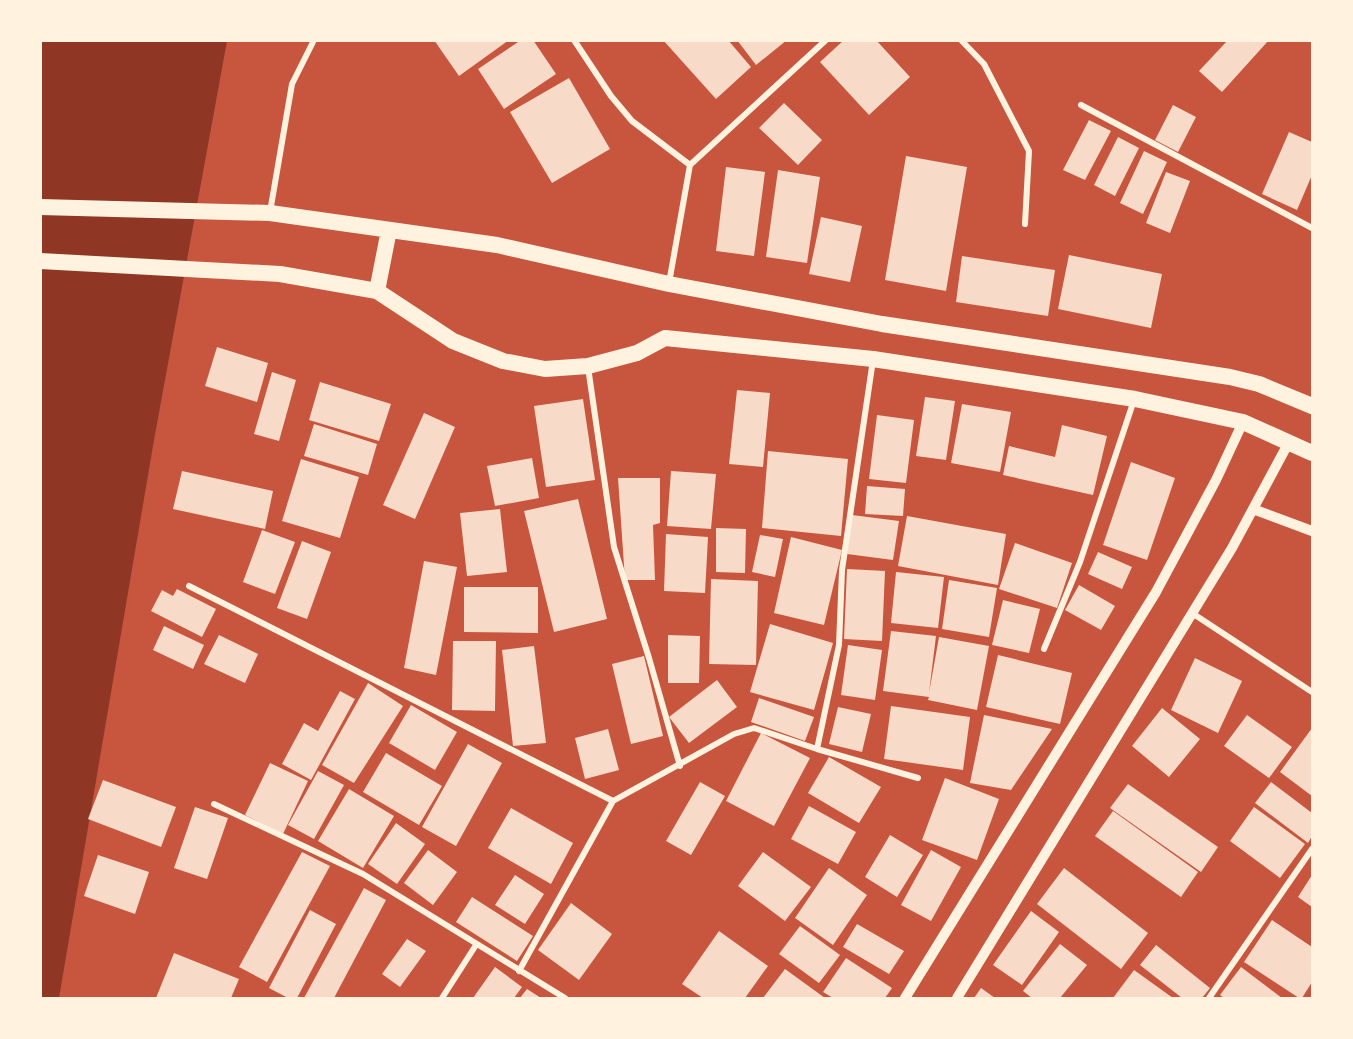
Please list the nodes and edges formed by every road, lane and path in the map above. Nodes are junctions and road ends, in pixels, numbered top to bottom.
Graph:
1 (314, 40) edge
2 (574, 40) edge
3 (826, 40) edge
4 (961, 40) edge
5 (1081, 105) dead end
6 (690, 165) junction
7 (40, 207) edge
8 (270, 213) junction
9 (1025, 224) dead end
10 (1312, 228) edge
11 (389, 230) junction
12 (40, 261) edge
13 (669, 284) junction
14 (377, 291) junction
15 (873, 359) junction
16 (588, 366) junction
17 (1135, 399) junction
18 (1312, 406) edge
19 (1243, 422) junction
20 (1289, 442) junction
21 (1312, 453) edge
22 (1253, 509) junction
23 (1312, 531) edge
24 (189, 586) dead end
25 (1192, 613) junction
26 (1044, 649) dead end
27 (1312, 692) edge
28 (817, 749) junction
29 (680, 766) junction
30 (918, 778) dead end
31 (613, 801) junction
32 (214, 804) dead end
33 (1312, 849) edge
34 (476, 945) junction
35 (519, 971) junction
36 (442, 999) edge
37 (565, 999) edge
38 (904, 999) edge
39 (957, 999) edge
40 (1209, 999) edge

1 - 8 street
2 - 6 street
3 - 6 street
4 - 9 street
5 - 10 street
6 - 13 street
7 - 8 highway
8 - 11 highway
11 - 13 highway
11 - 14 highway
12 - 14 highway
13 - 18 highway
14 - 16 highway
15 - 16 highway
15 - 17 highway
15 - 28 street
16 - 29 street
17 - 19 highway
17 - 26 street
19 - 20 highway
19 - 38 street
20 - 21 highway
20 - 22 street
22 - 23 street
22 - 25 street
24 - 31 street
25 - 27 street
25 - 39 street
28 - 29 street
28 - 30 street
29 - 31 street
31 - 35 street
32 - 34 street
33 - 40 street
34 - 35 street
34 - 36 street
35 - 37 street

